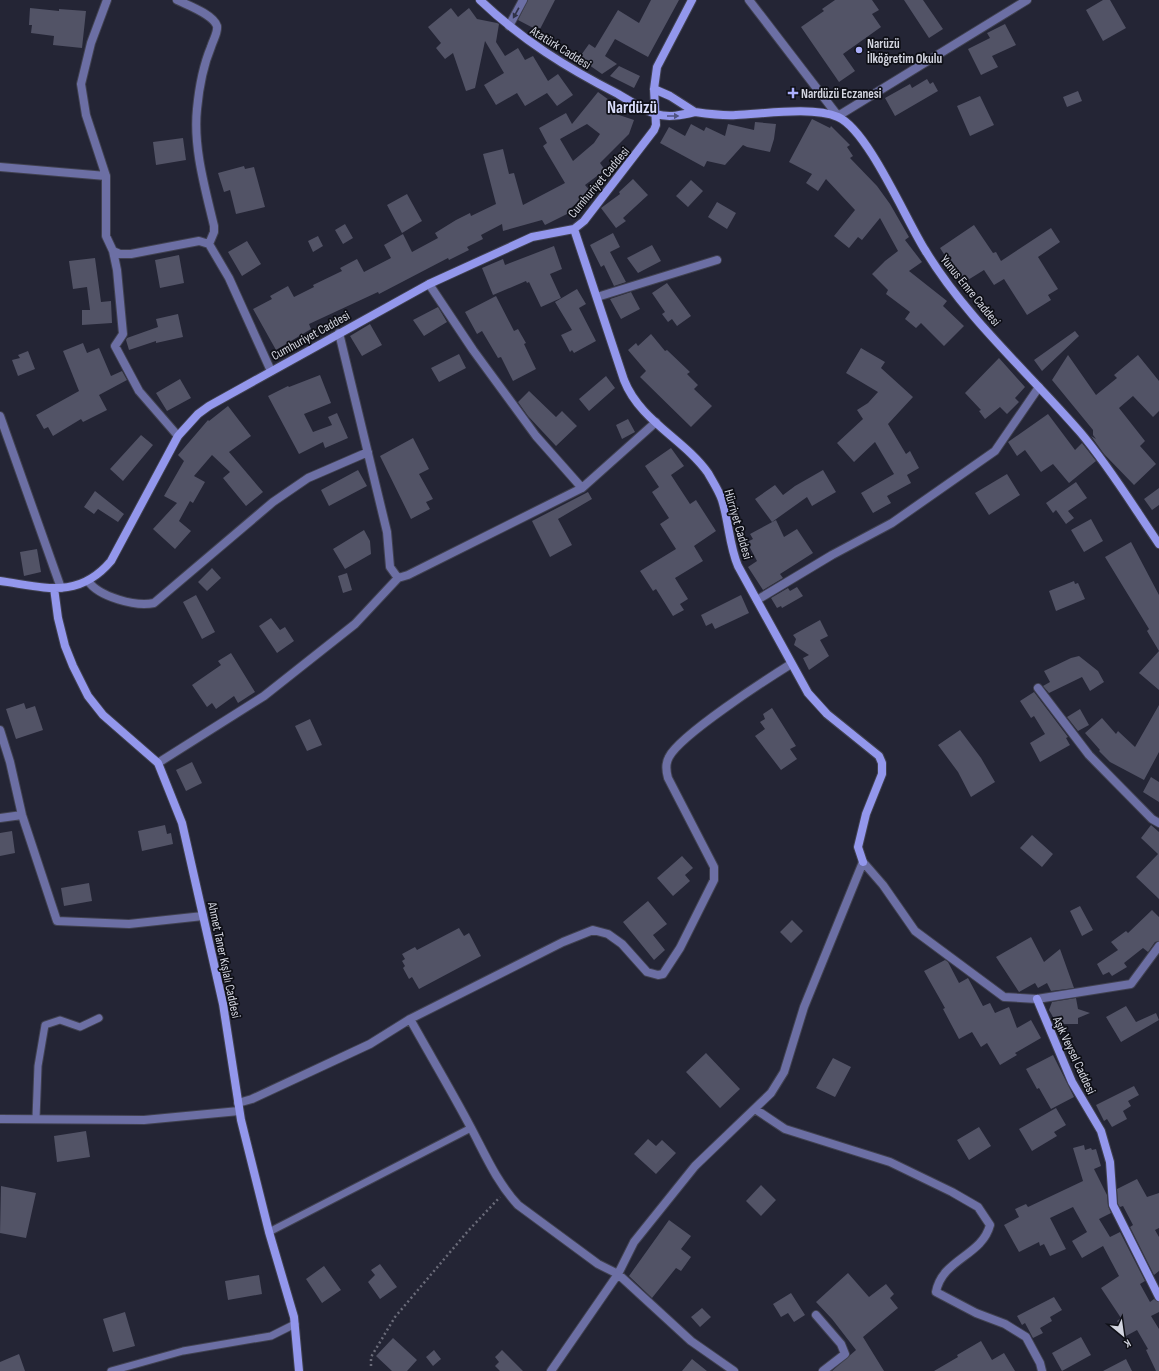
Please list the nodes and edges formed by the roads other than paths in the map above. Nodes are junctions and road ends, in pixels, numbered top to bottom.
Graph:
1 (107, 0) edge
2 (177, 0) edge
3 (480, 0) edge
4 (523, 0) edge
5 (692, 0) edge
6 (749, 0) edge
7 (1027, 0) edge
8 (509, 26) junction
9 (654, 89) junction
10 (695, 112) junction
11 (655, 114) junction
12 (838, 116) junction
13 (0, 168) edge
14 (106, 176) junction
15 (574, 229) junction
16 (209, 244) junction
17 (113, 251) junction
18 (717, 260) dead end
19 (429, 284) junction
20 (597, 297) junction
21 (339, 333) junction
22 (272, 371) junction
23 (1039, 387) junction
24 (0, 416) edge
25 (656, 422) junction
26 (178, 436) junction
27 (368, 452) junction
28 (582, 488) junction
29 (1159, 544) edge
30 (398, 578) junction
31 (0, 581) edge
32 (88, 581) junction
33 (57, 588) junction
34 (758, 600) junction
35 (791, 664) junction
36 (1038, 688) dead end
37 (0, 730) edge
38 (158, 763) junction
39 (22, 815) junction
40 (0, 818) edge
41 (1159, 823) edge
42 (863, 862) junction
43 (203, 916) junction
44 (1159, 946) edge
45 (1037, 999) junction
46 (99, 1018) dead end
47 (410, 1019) junction
48 (239, 1107) junction
49 (755, 1109) junction
50 (36, 1118) junction
51 (0, 1119) edge
52 (471, 1128) junction
53 (269, 1232) junction
54 (618, 1274) junction
55 (1159, 1297) edge
56 (816, 1315) dead end
57 (295, 1324) junction
58 (111, 1371) edge
59 (299, 1371) edge
60 (551, 1371) edge
61 (734, 1371) edge
62 (823, 1371) edge
63 (1042, 1371) edge

1 - 14 street
2 - 16 street
3 - 8 street, Atatürk Caddesi
4 -> 8 street
5 - 9 street, Cumhuriyet Caddesi
6 - 12 street
7 - 12 street
8 - 11 street, Atatürk Caddesi
9 - 10 street
9 - 11 street, Cumhuriyet Caddesi
11 -> 10 street
10 - 12 street
11 - 15 street, Cumhuriyet Caddesi
12 - 23 street, Yunus Emre Caddesi
13 - 14 street
14 - 17 street
15 - 19 street, Cumhuriyet Caddesi
15 - 20 street, Hürriyet Caddesi
16 - 17 street
16 - 22 street
17 - 26 street
18 - 20 street
19 - 21 street, Cumhuriyet Caddesi
19 - 28 street
20 - 25 street, Hürriyet Caddesi
21 - 22 street, Cumhuriyet Caddesi
21 - 27 street
22 - 26 street, Cumhuriyet Caddesi
23 - 29 street, Yunus Emre Caddesi
23 - 34 street
24 - 33 street
25 - 28 street
25 - 34 street, Hürriyet Caddesi
26 - 32 street, Cumhuriyet Caddesi
27 - 30 street
27 - 32 street
28 - 30 street
30 - 38 street
31 - 33 street, Cumhuriyet Caddesi
32 - 33 street, Cumhuriyet Caddesi
33 - 38 street, Ahmet Taner Kışlalı Caddesi
34 - 35 street, Hürriyet Caddesi
35 - 42 street, Hürriyet Caddesi
35 - 47 street
36 - 41 street
37 - 39 street
38 - 43 street, Ahmet Taner Kışlalı Caddesi
39 - 40 street
39 - 43 street
42 - 45 street
42 - 49 street
43 - 48 street, Ahmet Taner Kışlalı Caddesi
44 - 45 street
45 - 55 street, Aşık Veysel Caddesi
46 - 50 lane
47 - 48 street
47 - 52 street
48 - 50 street
48 - 53 street, Ahmet Taner Kışlalı Caddesi
49 - 54 street
49 - 63 street
50 - 51 street
52 - 53 lane
52 - 54 street
53 - 57 street, Ahmet Taner Kışlalı Caddesi
54 - 60 street
54 - 61 street
56 - 62 street
57 - 58 lane
57 - 59 street, Ahmet Taner Kışlalı Caddesi

